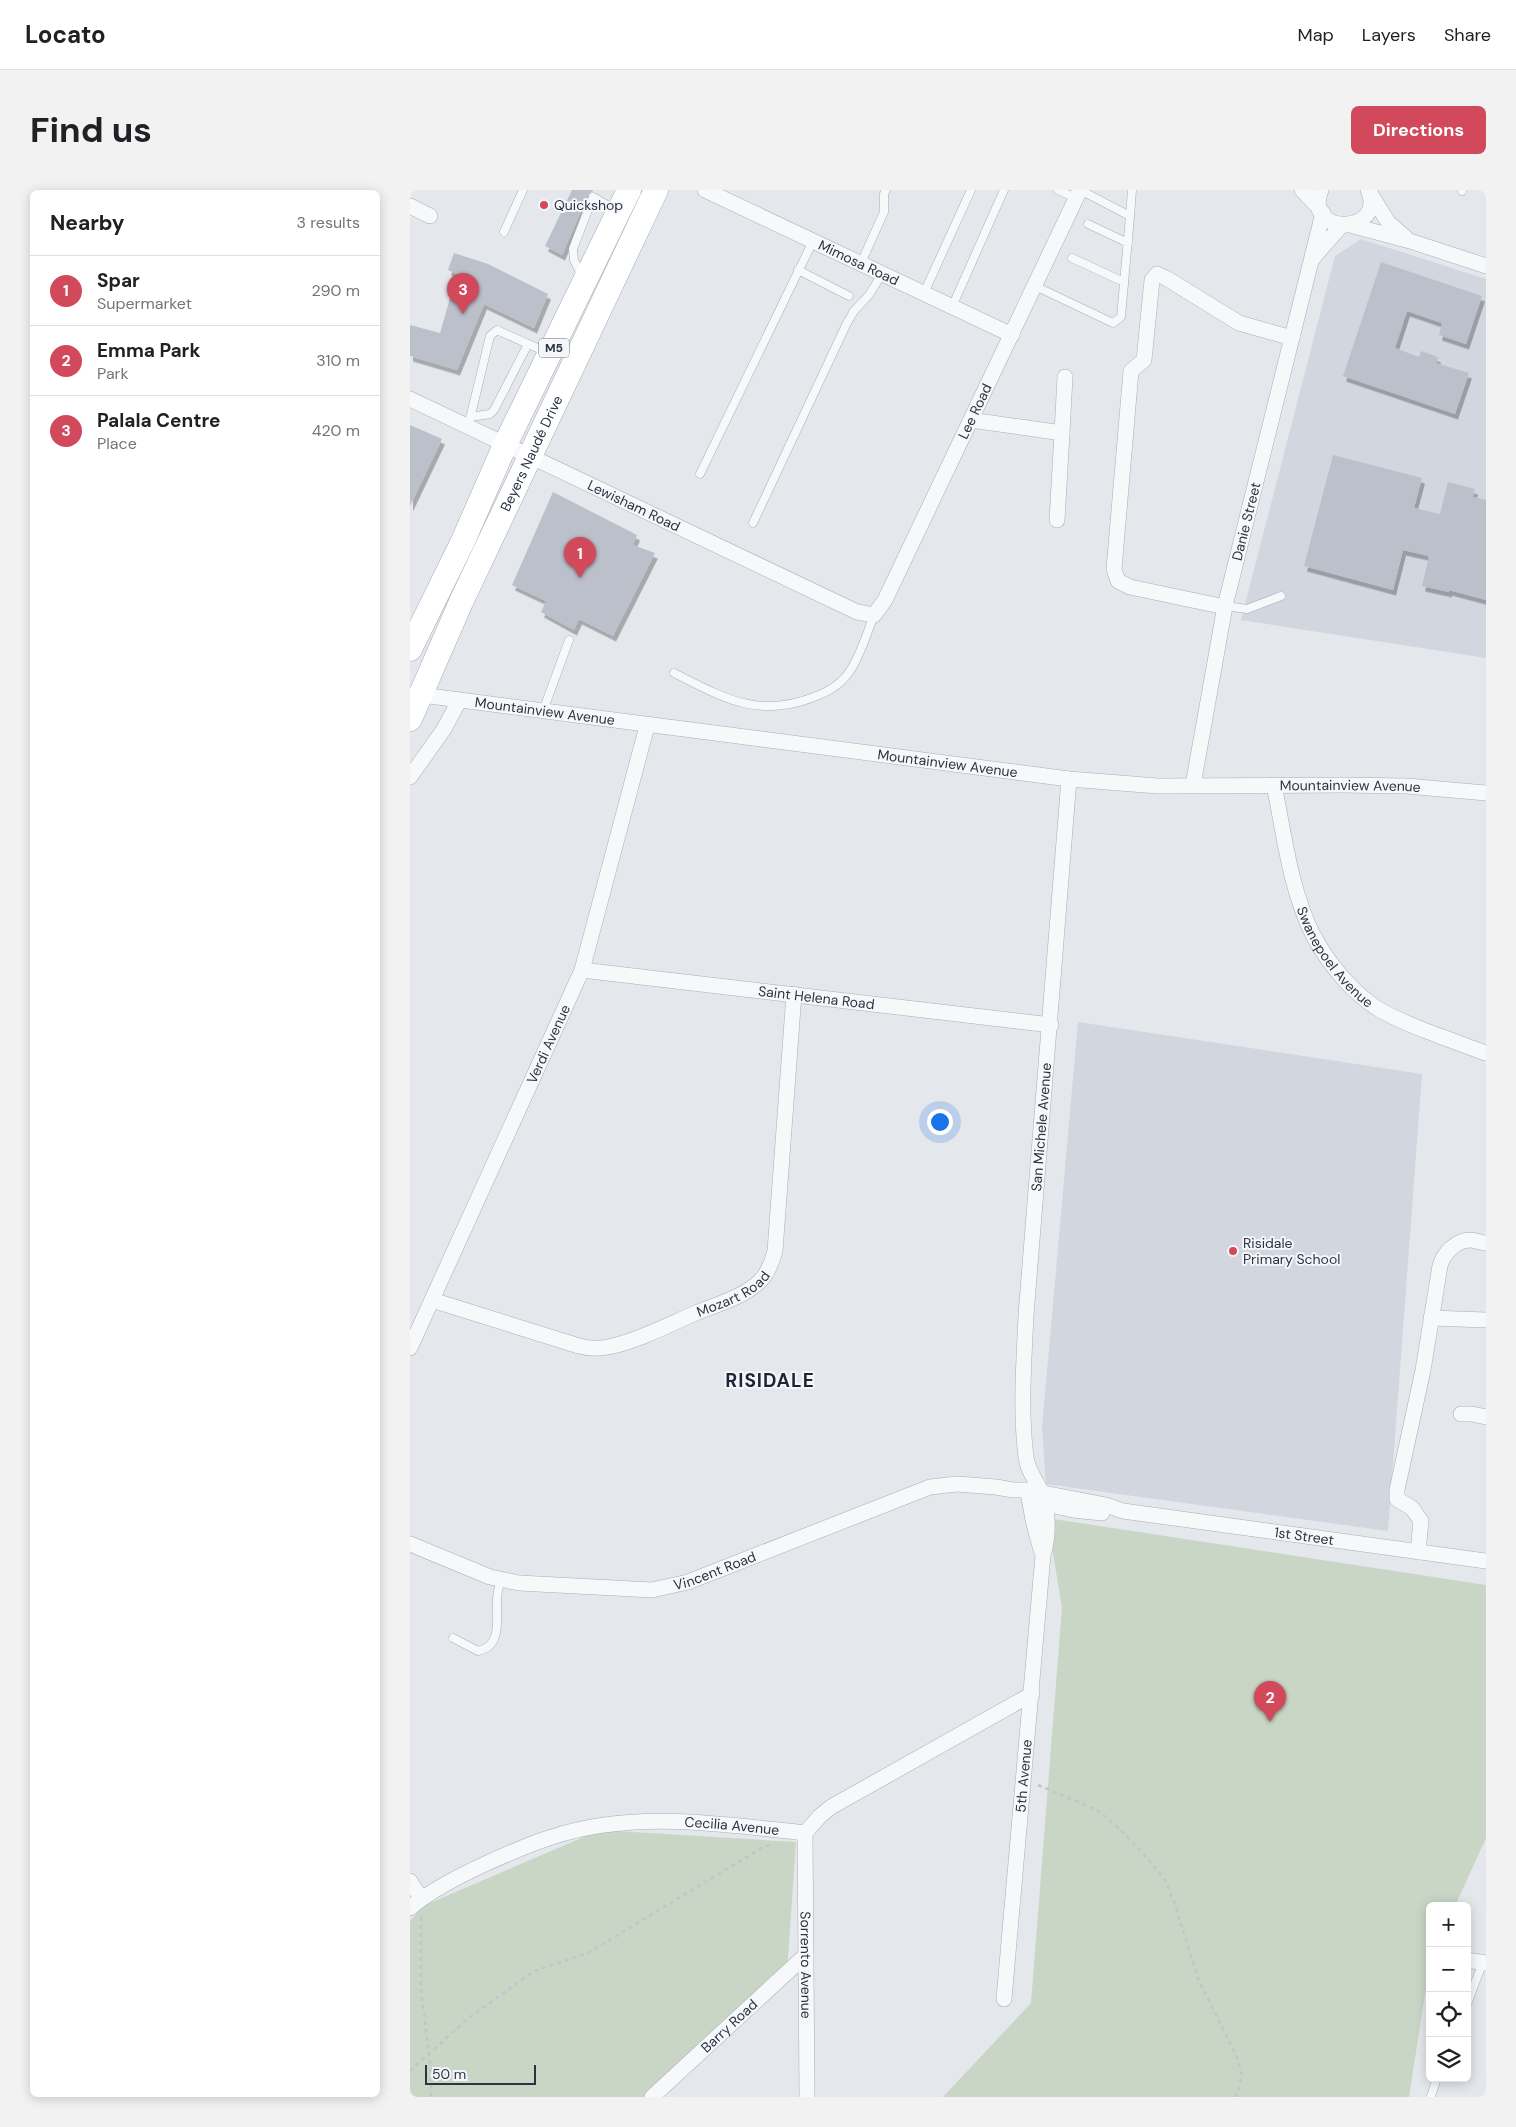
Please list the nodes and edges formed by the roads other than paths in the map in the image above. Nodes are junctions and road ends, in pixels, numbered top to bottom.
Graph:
1 (523, 190) edge
2 (629, 190) edge
3 (656, 190) edge
4 (705, 190) edge
5 (886, 190) edge
6 (972, 190) edge
7 (1004, 190) edge
8 (1058, 190) edge
9 (1132, 190) edge
10 (1302, 190) edge
11 (1321, 190) edge
12 (1369, 192) edge
13 (1079, 193) edge
14 (594, 194) edge
15 (410, 206) edge
16 (1322, 211) junction
17 (619, 212) junction
18 (430, 216) dead end
19 (1130, 216) junction
20 (1088, 224) dead end
21 (1346, 226) junction
22 (504, 232) dead end
23 (813, 241) junction
24 (1410, 241) junction
25 (1128, 242) junction
26 (1072, 258) dead end
27 (1312, 260) junction
28 (861, 263) junction
29 (1486, 266) edge
30 (798, 270) junction
31 (882, 274) junction
32 (585, 282) junction
33 (1124, 282) junction
34 (1035, 286) junction
35 (924, 293) junction
36 (849, 296) dead end
37 (952, 307) junction
38 (1012, 335) junction
39 (1292, 338) junction
40 (528, 344) junction
41 (551, 354) junction
42 (1065, 377) dead end
43 (410, 399) edge
44 (971, 420) junction
45 (469, 422) junction
46 (1062, 433) junction
47 (505, 445) junction
48 (531, 456) junction
49 (700, 474) dead end
50 (1057, 520) dead end
51 (753, 523) dead end
52 (1281, 596) dead end
53 (1225, 606) junction
54 (874, 614) junction
55 (569, 640) dead end
56 (410, 649) edge
57 (674, 673) dead end
58 (415, 694) edge
59 (459, 701) junction
60 (543, 711) junction
61 (410, 718) edge
62 (647, 726) junction
63 (410, 777) edge
64 (1069, 779) junction
65 (1274, 785) junction
66 (1193, 786) junction
67 (1486, 793) edge
68 (582, 970) junction
69 (794, 994) junction
70 (1050, 1025) junction
71 (1486, 1052) edge
72 (1486, 1243) edge
73 (432, 1300) junction
74 (1431, 1318) junction
75 (1486, 1320) edge
76 (410, 1348) edge
77 (1461, 1414) dead end
78 (1486, 1417) edge
79 (1031, 1492) junction
80 (410, 1544) edge
81 (1418, 1552) junction
82 (1043, 1555) joint
83 (1486, 1561) edge
84 (501, 1580) junction
85 (453, 1638) dead end
86 (1032, 1694) junction
87 (805, 1833) junction
88 (410, 1881) edge
89 (416, 1903) edge
90 (806, 1955) junction
91 (1471, 1961) edge
92 (1484, 1963) edge
93 (1471, 1994) edge
94 (1004, 1999) dead end
95 (1436, 2082) edge
96 (1431, 2096) edge
97 (652, 2097) edge
98 (807, 2097) edge

1 - 22 lane
2 - 17 main road, Beyers Naudé Drive / M5
3 - 48 main road, Beyers Naudé Drive / M5
4 - 23 street, Mimosa Road
5 - 28 lane
6 - 35 lane
7 - 37 lane
8 - 13 lane
9 - 19 lane
10 - 16 street
11 - 16 street, Danie Street
12 - 21 street, Danie Street
12 - 24 street
13 - 19 lane
13 - 34 street, Lee Road
14 - 17 lane
14 - 32 lane
15 - 18 street
16 - 21 street
16 - 27 street, Danie Street
17 - 32 main road, Beyers Naudé Drive / M5
19 - 25 lane
20 - 25 lane
21 - 24 street
21 - 27 street, Danie Street
23 - 28 street, Mimosa Road
23 - 30 lane
24 - 29 street
25 - 33 lane
26 - 33 lane
27 - 39 street, Danie Street
28 - 31 street, Mimosa Road
30 - 36 lane
30 - 49 lane
31 - 35 street, Mimosa Road
31 - 51 lane
32 - 41 main road, Beyers Naudé Drive / M5
33 - 34 lane
34 - 38 street, Lee Road
35 - 37 street, Mimosa Road
37 - 38 street, Mimosa Road
38 - 44 street, Lee Road
39 - 53 street, Danie Street
39 - 53 street
40 - 41 lane
40 - 45 lane
40 - 45 lane
41 - 47 main road, Beyers Naudé Drive / M5
42 - 46 street
43 - 45 street, Lewisham Road
44 - 46 street
44 - 54 street, Lee Road
45 - 47 street, Lewisham Road
46 - 50 street
47 - 48 street, Lewisham Road
47 - 56 main road, Beyers Naudé Drive / M5
48 - 54 street, Lewisham Road
48 - 58 main road, Beyers Naudé Drive / M5
52 - 53 lane
53 - 66 street, Danie Street
54 - 57 lane
55 - 60 lane
58 - 59 street, Mountainview Avenue
58 - 61 main road, Beyers Naudé Drive / M5
59 - 60 street, Mountainview Avenue
59 - 63 street
60 - 62 street, Mountainview Avenue
62 - 64 street, Mountainview Avenue
62 - 68 street, Verdi Avenue
64 - 66 street, Mountainview Avenue
64 - 70 street, San Michele Avenue
65 - 66 street, Mountainview Avenue
65 - 67 street, Mountainview Avenue
65 - 71 street, Swanepoel Avenue
68 - 69 street, Saint Helena Road
68 - 73 street, Verdi Avenue
69 - 70 street, Saint Helena Road
69 - 73 street, Mozart Road
70 - 79 street, San Michele Avenue
72 - 74 street
73 - 76 street, Verdi Avenue
74 - 75 street
74 - 81 street
77 - 78 street
79 - 81 street, 1st Street
79 - 82 street, San Michele Avenue
79 - 84 street, Vincent Road
80 - 84 street, Vincent Road
81 - 83 street, 1st Street
82 - 86 street, 5th Avenue
84 - 85 lane
86 - 87 street
86 - 94 street, 5th Avenue
87 - 89 street, Cecilia Avenue
87 - 90 street, Sorrento Avenue
88 - 89 street
90 - 97 street, Barry Road
90 - 98 street, Sorrento Avenue
91 - 92 street
92 - 93 lane
95 - 96 lane

